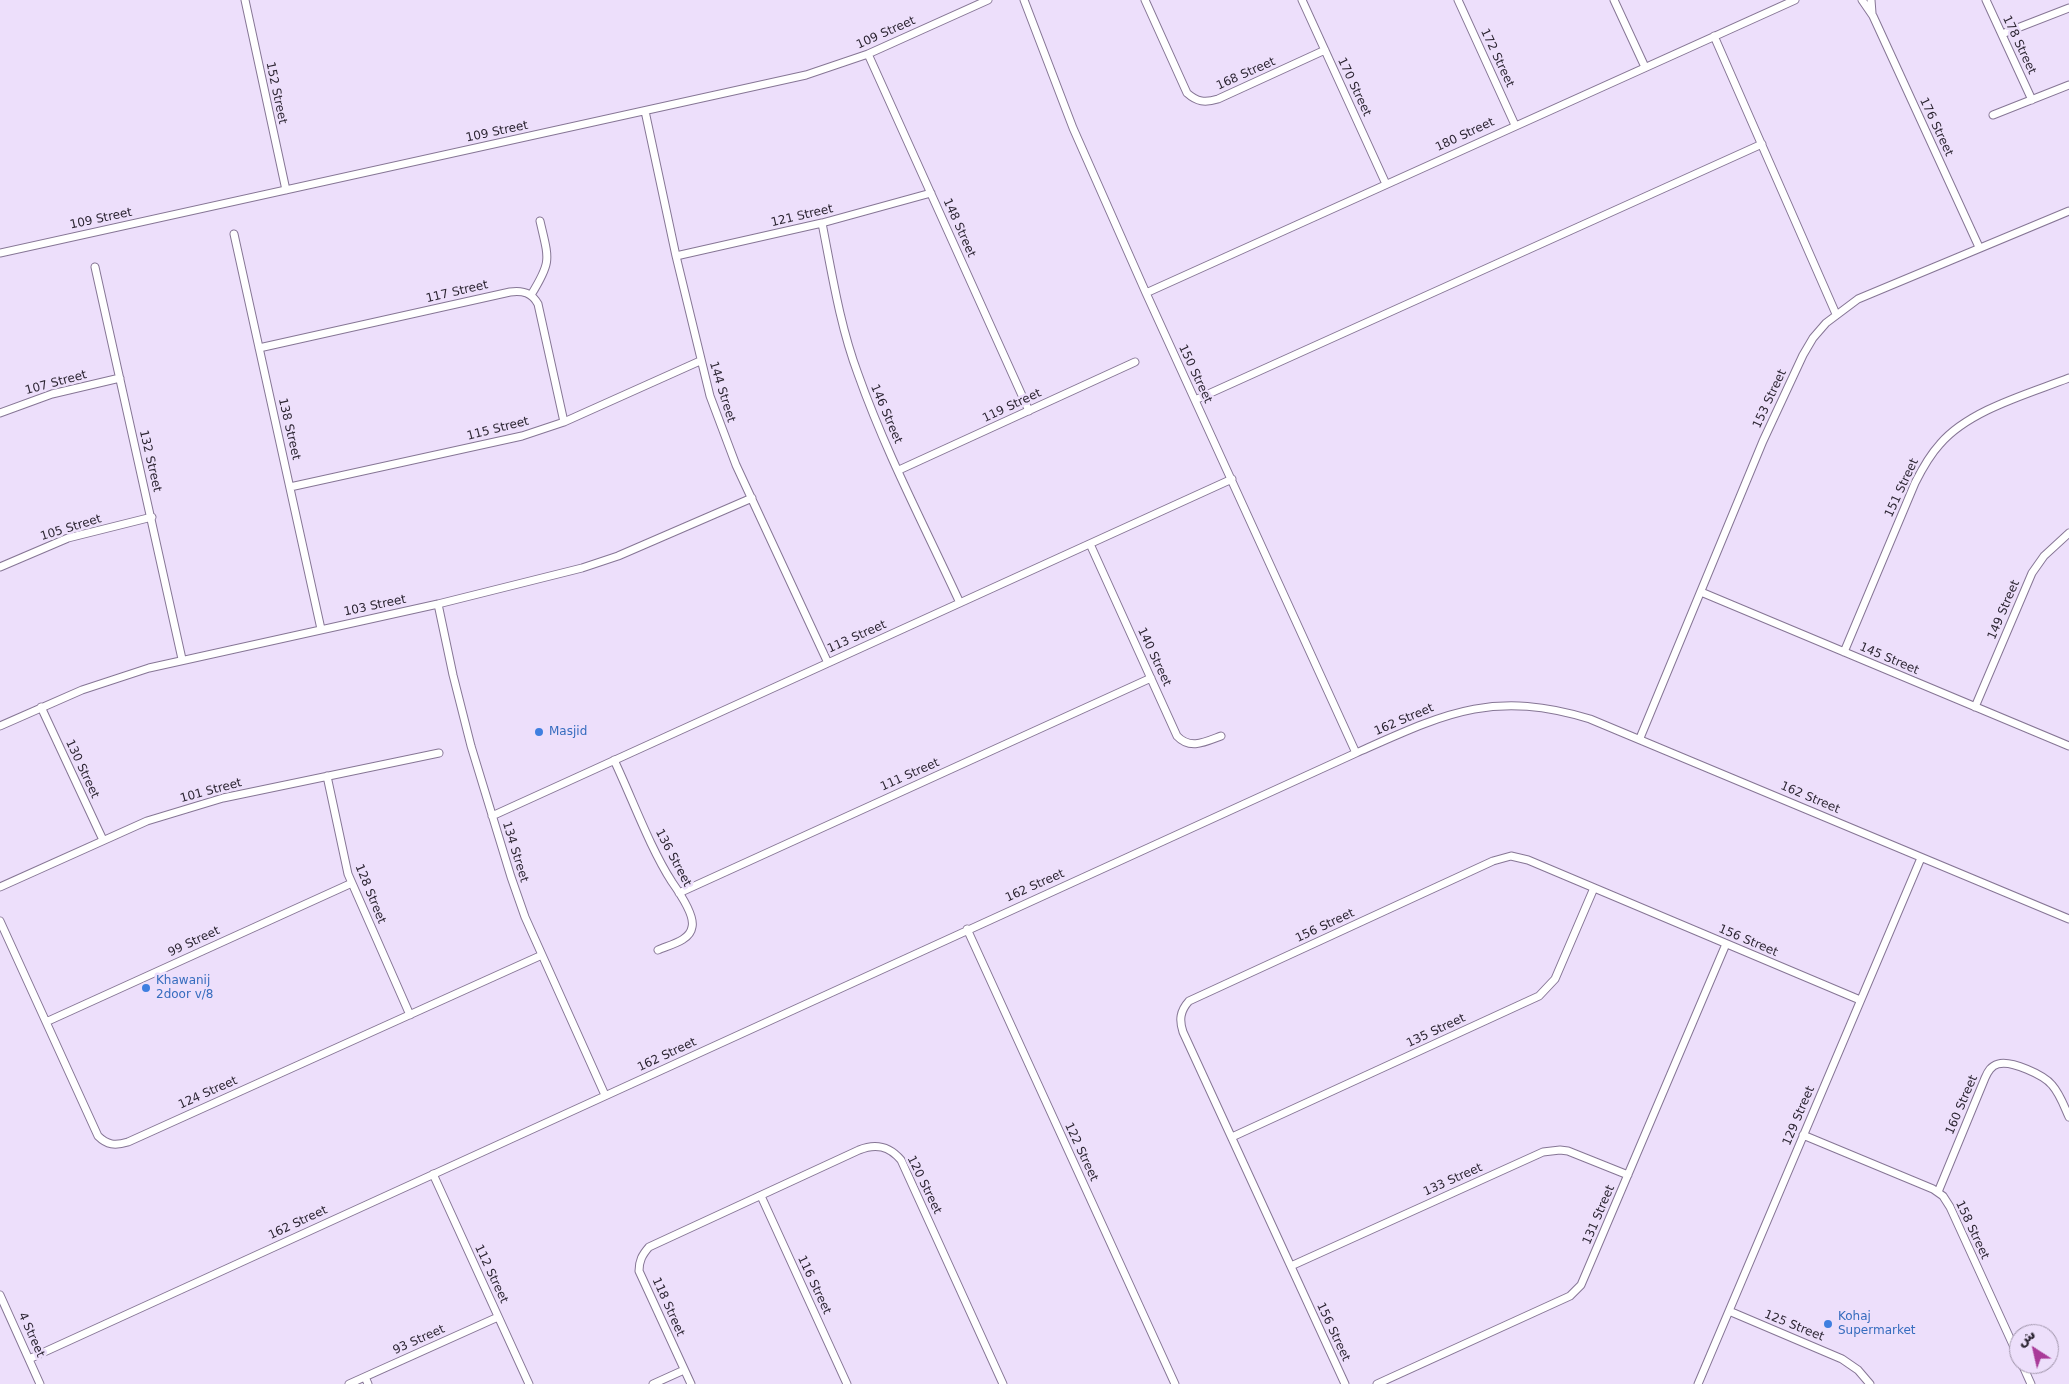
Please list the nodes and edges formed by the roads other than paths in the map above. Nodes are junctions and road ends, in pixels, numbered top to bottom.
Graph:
1 (245, 0) edge
2 (988, 0) edge
3 (1024, 0) edge
4 (1146, 0) edge
5 (1302, 0) edge
6 (1458, 0) edge
7 (1614, 0) edge
8 (1795, 0) edge
9 (1862, 0) edge
10 (1871, 0) edge
11 (1986, 0) edge
12 (2069, 8) edge
13 (1873, 16) junction
14 (2002, 34) junction
15 (1714, 36) junction
16 (1325, 50) junction
17 (868, 54) junction
18 (1645, 67) junction
19 (2069, 85) edge
20 (2032, 100) junction
21 (645, 111) junction
22 (1993, 115) dead end
23 (1515, 125) junction
24 (1762, 144) junction
25 (1386, 184) junction
26 (286, 190) junction
27 (931, 193) junction
28 (2069, 211) edge
29 (540, 222) dead end
30 (822, 223) junction
31 (234, 234) dead end
32 (1978, 247) junction
33 (0, 254) edge
34 (676, 256) junction
35 (95, 267) dead end
36 (1146, 293) junction
37 (530, 295) junction
38 (1836, 314) junction
39 (259, 348) junction
40 (700, 361) junction
41 (1135, 362) dead end
42 (120, 378) junction
43 (2069, 378) edge
44 (1195, 400) junction
45 (1029, 411) junction
46 (0, 413) edge
47 (564, 422) junction
48 (899, 470) junction
49 (1232, 479) junction
50 (290, 487) junction
51 (752, 498) junction
52 (152, 517) junction
53 (2069, 533) edge
54 (1090, 544) junction
55 (0, 567) edge
56 (1701, 592) junction
57 (960, 603) junction
58 (438, 604) junction
59 (321, 629) junction
60 (1844, 652) junction
61 (182, 659) junction
62 (828, 663) junction
63 (1151, 678) junction
64 (42, 707) junction
65 (1975, 707) junction
66 (0, 726) edge
67 (1221, 736) dead end
68 (1640, 738) junction
69 (2069, 746) edge
70 (439, 753) dead end
71 (1356, 753) junction
72 (614, 760) junction
73 (327, 776) junction
74 (492, 816) junction
75 (103, 840) junction
76 (1922, 858) junction
77 (352, 883) junction
78 (0, 887) edge
79 (1594, 888) junction
80 (679, 893) junction
81 (2069, 919) edge
82 (0, 922) edge
83 (968, 930) junction
84 (1726, 944) junction
85 (658, 950) dead end
86 (542, 955) junction
87 (1860, 1000) junction
88 (410, 1014) junction
89 (46, 1022) junction
90 (605, 1095) junction
91 (2069, 1117) edge
92 (1803, 1135) junction
93 (1232, 1137) junction
94 (433, 1174) junction
95 (1628, 1175) junction
96 (1938, 1192) junction
97 (761, 1196) junction
98 (656, 1244) joint
99 (1291, 1266) junction
100 (0, 1295) edge
101 (1729, 1311) junction
102 (498, 1317) junction
103 (2009, 1336) edge
104 (29, 1359) junction
105 (684, 1370) junction
106 (365, 1377) junction
107 (40, 1384) edge
108 (349, 1384) edge
109 (368, 1384) edge
110 (529, 1384) edge
111 (654, 1384) edge
112 (691, 1384) edge
113 (847, 1384) edge
114 (1004, 1384) edge
115 (1175, 1384) edge
116 (1345, 1384) edge
117 (1377, 1384) edge
118 (1698, 1384) edge
119 (1870, 1384) edge

1 - 26 street, 152 Street
2 - 17 street, 109 Street
3 - 36 street, 150 Street
4 - 16 street, 168 Street
5 - 16 street, 170 Street
6 - 23 street, 172 Street
7 - 18 street
8 - 15 street, 180 Street
9 - 13 street, 176 Street
10 - 13 street, 176 Street
11 - 14 street, 178 Street
12 - 14 street
13 - 32 street, 176 Street
14 - 20 street, 178 Street
15 - 18 street, 180 Street
15 - 24 street
16 - 25 street, 170 Street
17 - 21 street, 109 Street
17 - 27 street, 148 Street
18 - 23 street, 180 Street
19 - 20 street
20 - 22 street
21 - 26 street, 109 Street
21 - 34 street, 144 Street
23 - 25 street, 180 Street
24 - 38 street
24 - 44 street
25 - 36 street, 180 Street
26 - 33 street, 109 Street
27 - 30 street, 121 Street
27 - 45 street, 148 Street
28 - 32 street, 153 Street
29 - 37 street
30 - 34 street, 121 Street
30 - 48 street, 146 Street
31 - 39 street, 138 Street
32 - 38 street, 153 Street
34 - 40 street, 144 Street
35 - 42 street, 132 Street
36 - 44 street, 150 Street
37 - 39 street, 117 Street
37 - 47 street
38 - 56 street, 153 Street
39 - 50 street, 138 Street
40 - 47 street, 115 Street
40 - 51 street, 144 Street
41 - 45 street, 119 Street
42 - 46 street, 107 Street
42 - 52 street, 132 Street
43 - 60 street, 151 Street
44 - 49 street, 150 Street
45 - 48 street, 119 Street
47 - 50 street, 115 Street
48 - 57 street, 146 Street
49 - 54 street, 113 Street
49 - 71 street, 150 Street
50 - 59 street, 138 Street
51 - 58 street, 103 Street
51 - 62 street, 144 Street
52 - 55 street, 105 Street
52 - 61 street, 132 Street
53 - 65 street, 149 Street
54 - 57 street, 113 Street
54 - 63 street, 140 Street
56 - 60 street, 145 Street
56 - 68 street, 153 Street
57 - 62 street, 113 Street
58 - 59 street, 103 Street
58 - 74 street, 134 Street
59 - 61 street, 103 Street
60 - 65 street, 145 Street
61 - 64 street, 103 Street
62 - 72 street, 113 Street
63 - 67 street, 140 Street
63 - 80 street, 111 Street
64 - 66 street, 103 Street
64 - 75 street, 130 Street
65 - 69 street, 145 Street
68 - 71 street, 162 Street
68 - 76 street, 162 Street
70 - 73 street, 101 Street
71 - 83 street, 162 Street
72 - 74 street, 113 Street
72 - 80 street, 136 Street
73 - 75 street, 101 Street
73 - 77 street, 128 Street
74 - 86 street, 134 Street
75 - 78 street, 101 Street
76 - 81 street, 162 Street
76 - 87 street, 129 Street
77 - 88 street, 128 Street
77 - 89 street, 99 Street
79 - 84 street, 156 Street
79 - 93 street, 135 Street
79 - 93 street, 156 Street
80 - 85 street, 136 Street
82 - 89 street, 124 Street
83 - 90 street, 162 Street
83 - 115 street, 122 Street
84 - 87 street, 156 Street
84 - 95 street, 131 Street
86 - 88 street, 124 Street
86 - 90 street, 134 Street
87 - 92 street, 129 Street
88 - 89 street, 124 Street
90 - 94 street, 162 Street
91 - 96 street, 160 Street
92 - 96 street
92 - 101 street, 129 Street
93 - 99 street, 156 Street
94 - 102 street, 112 Street
94 - 104 street, 162 Street
95 - 99 street, 133 Street
95 - 117 street, 131 Street
96 - 103 street, 158 Street
97 - 98 street, 120 Street
97 - 113 street, 116 Street
97 - 114 street, 120 Street
98 - 105 street, 118 Street
99 - 116 street, 156 Street
100 - 104 street, 4 Street
101 - 118 street, 129 Street
101 - 119 street, 125 Street
102 - 106 street, 93 Street
102 - 110 street, 112 Street
104 - 107 street, 4 Street
105 - 111 street
105 - 112 street, 118 Street
106 - 108 street, 93 Street
106 - 109 street

